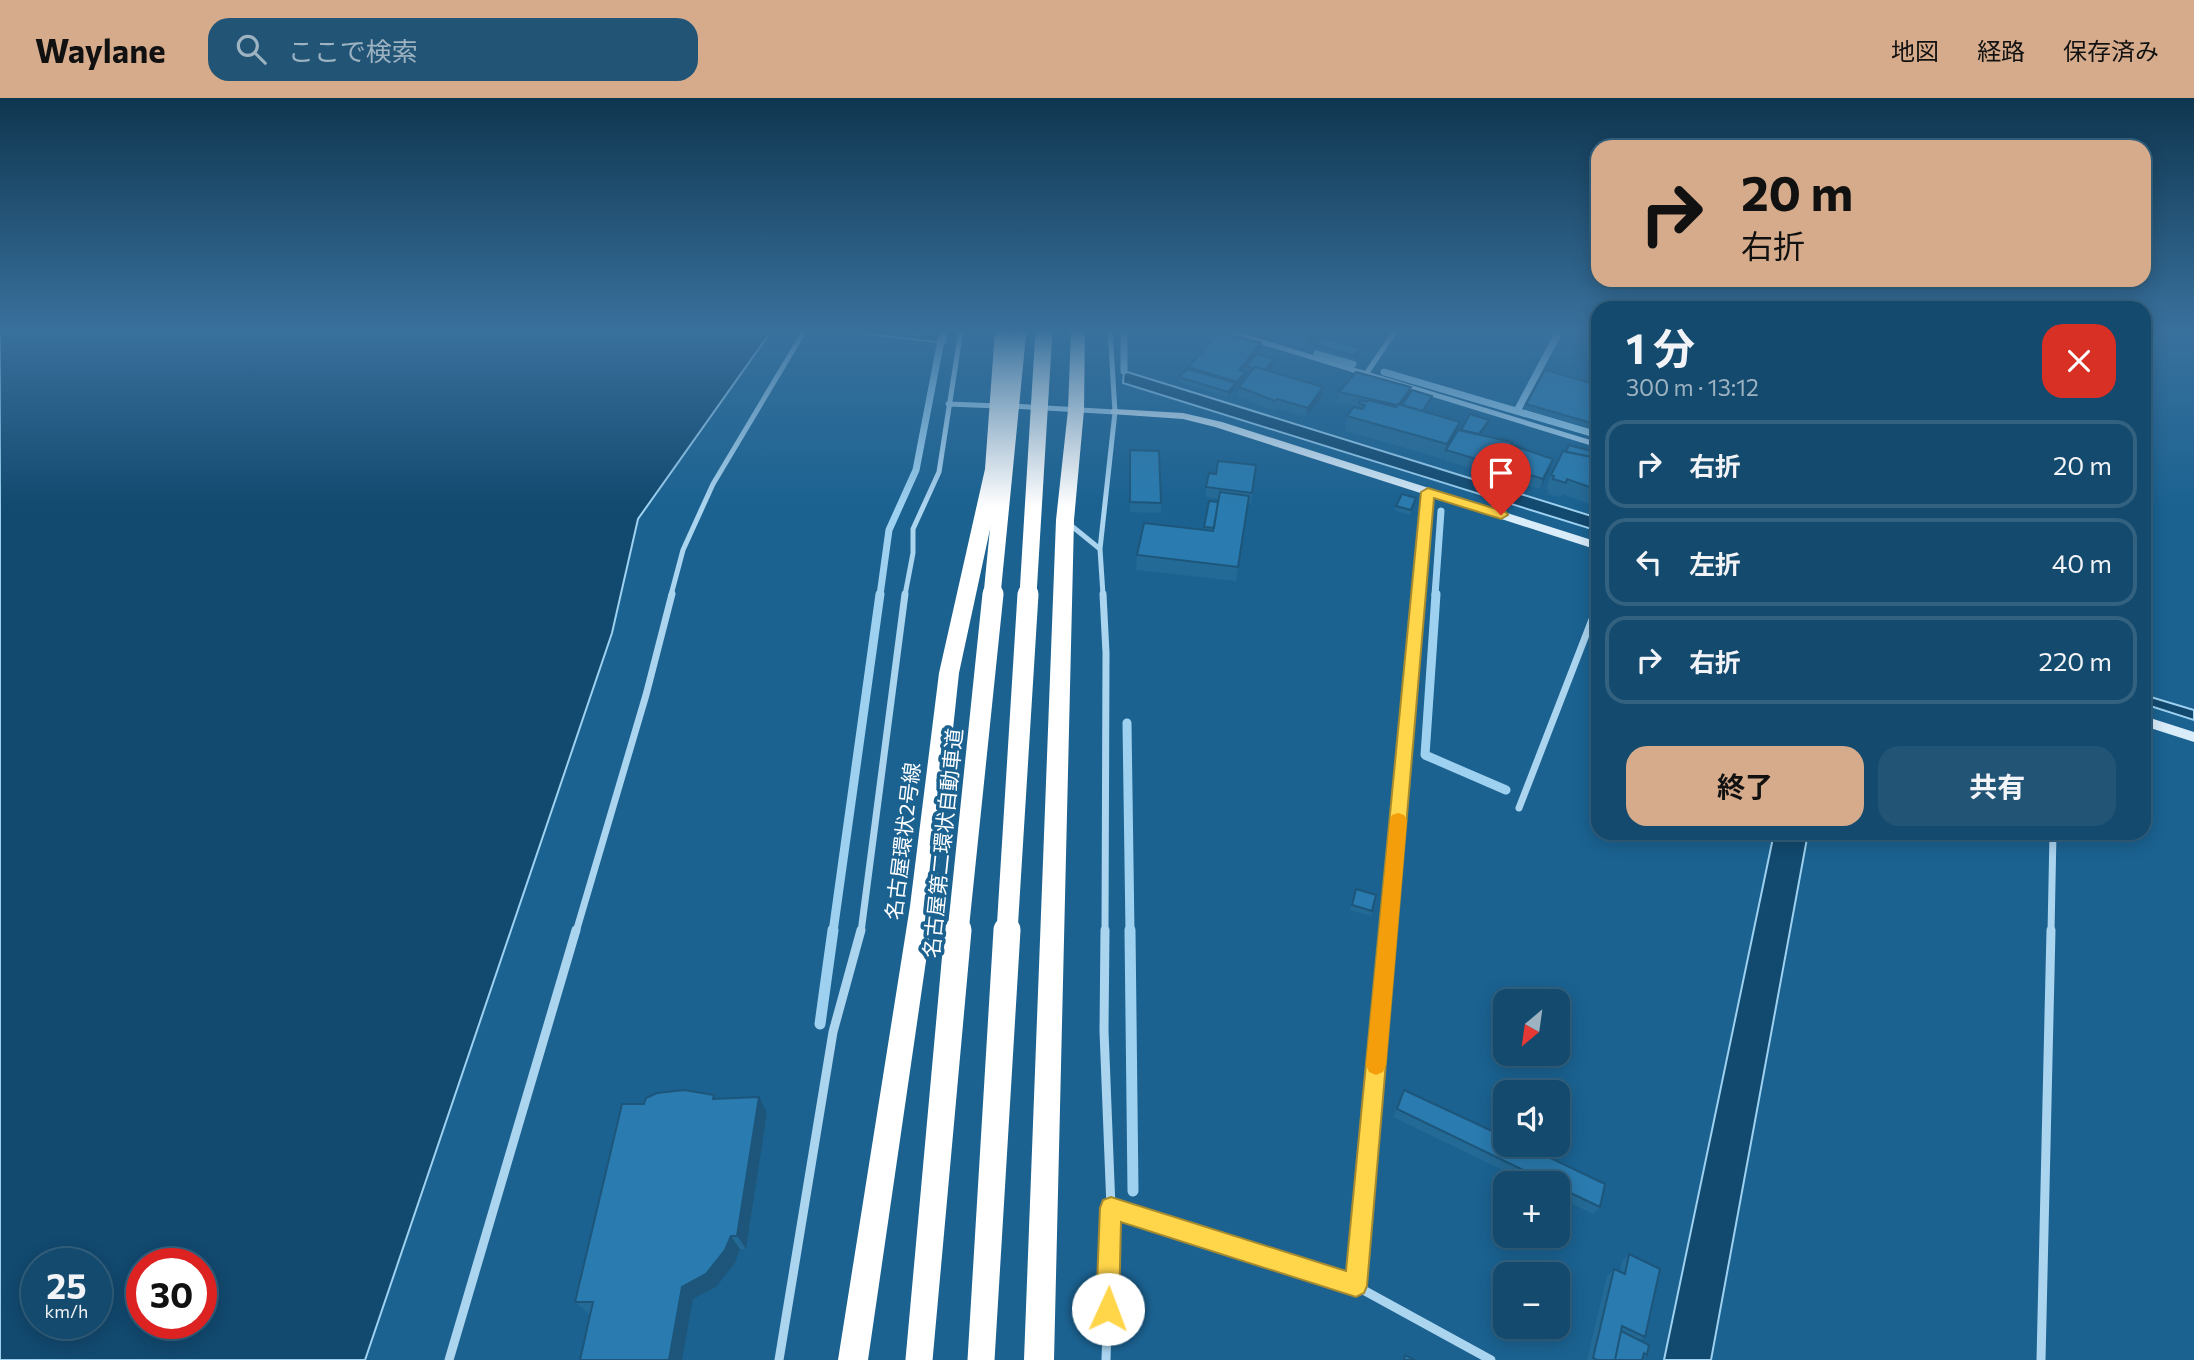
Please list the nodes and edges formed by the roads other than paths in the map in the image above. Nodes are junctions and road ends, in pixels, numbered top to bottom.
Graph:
1 (770, 389) edge
2 (951, 389) edge
3 (999, 389) edge
4 (1013, 389) edge
5 (1040, 389) edge
6 (1077, 389) edge
7 (1114, 389) edge
8 (1415, 389) edge
9 (948, 404) junction
10 (998, 405) junction
11 (1076, 410) junction
12 (1115, 412) junction
13 (1591, 442) edge
14 (1428, 492) junction
15 (1065, 520) junction
16 (1591, 544) edge
17 (1100, 549) junction
18 (1591, 622) edge
19 (2151, 723) edge
20 (2194, 737) edge
21 (1519, 808) dead end
22 (2053, 840) edge
23 (1111, 1208) junction
24 (1356, 1286) junction
25 (449, 1360) edge
26 (779, 1360) edge
27 (853, 1360) edge
28 (919, 1360) edge
29 (981, 1360) edge
30 (1040, 1360) edge
31 (1106, 1360) edge
32 (1491, 1360) edge
33 (2041, 1360) edge

1 - 25 street
2 - 9 street
3 - 10 highway, 名古屋環状2号線
4 - 28 highway, 名古屋第二環状自動車道, bridge
5 - 29 highway, bridge
6 - 11 highway
7 - 12 street
8 - 13 street
9 - 10 street
9 - 26 street
10 - 11 street
10 - 27 highway, 名古屋環状2号線
11 - 12 street
11 - 15 highway
12 - 14 street
12 - 17 street
14 - 16 street
14 - 24 street
15 - 17 street
15 - 30 highway
17 - 23 street
18 - 21 street
19 - 20 street
22 - 33 street
23 - 24 street
23 - 31 street
24 - 32 street

